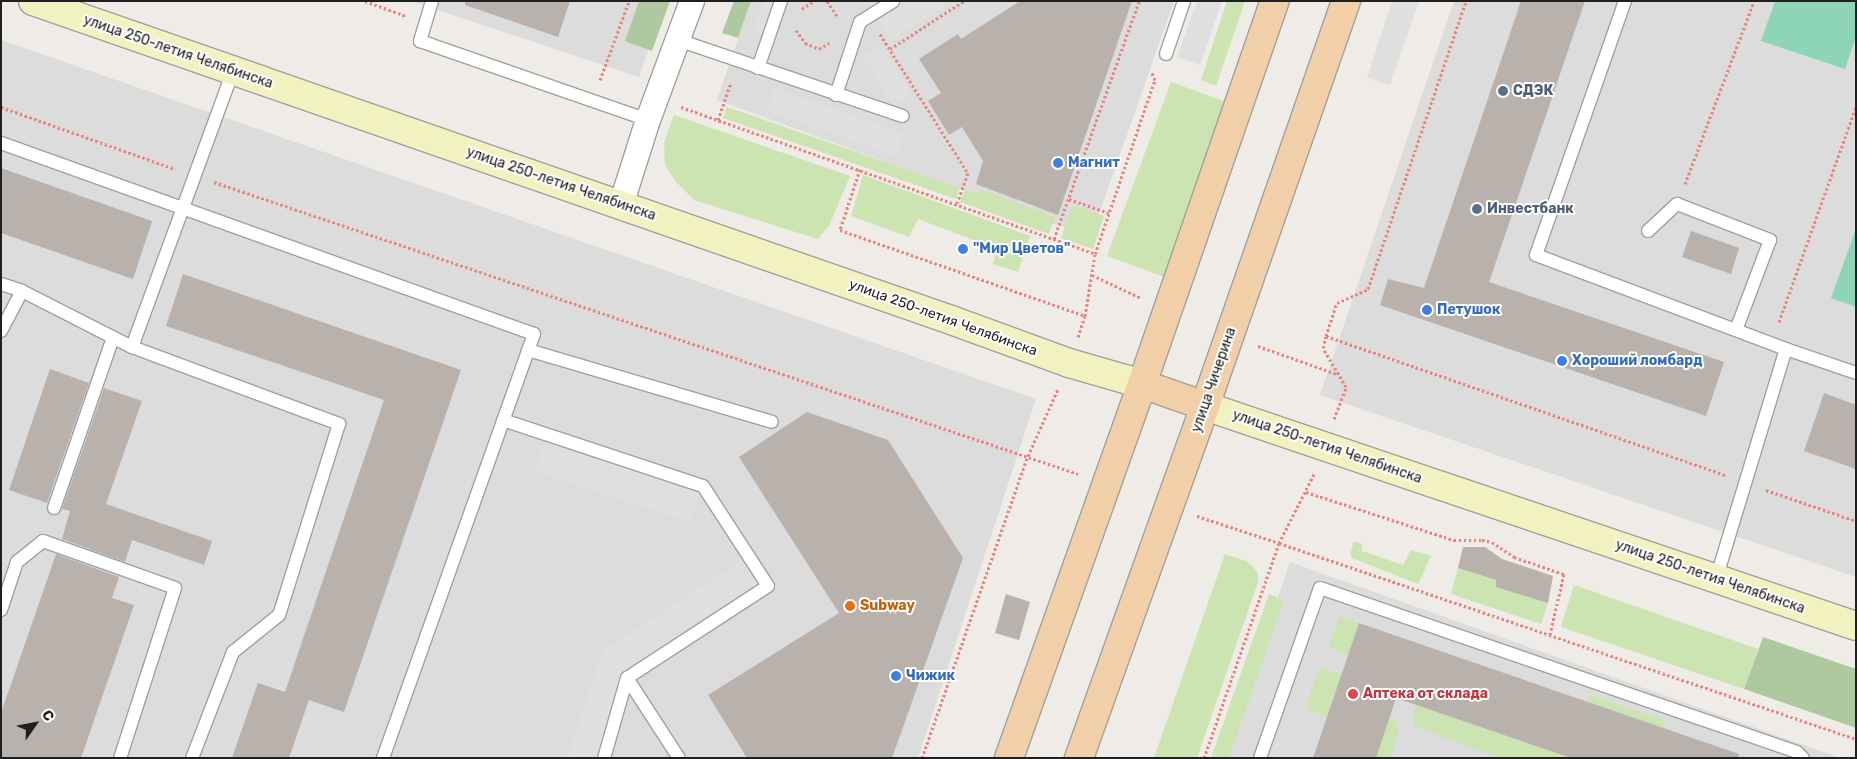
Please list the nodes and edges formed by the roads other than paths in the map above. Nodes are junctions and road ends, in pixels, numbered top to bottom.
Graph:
1 (33, 1) edge
2 (432, 1) edge
3 (692, 1) edge
4 (781, 1) edge
5 (893, 1) edge
6 (1184, 1) edge
7 (1275, 1) edge
8 (1346, 1) edge
9 (1625, 1) edge
10 (678, 40) junction
11 (1166, 54) dead end
12 (758, 68) junction
13 (233, 71) junction
14 (836, 95) junction
15 (903, 116) dead end
16 (648, 120) junction
17 (1, 143) edge
18 (621, 205) junction
19 (182, 208) junction
20 (1648, 231) dead end
21 (1, 284) edge
22 (22, 291) junction
23 (1736, 330) junction
24 (1, 332) edge
25 (114, 338) junction
26 (132, 347) junction
27 (1786, 349) junction
28 (528, 350) junction
29 (1856, 373) edge
30 (1142, 384) junction
31 (1205, 406) junction
32 (503, 420) junction
33 (772, 422) dead end
34 (54, 508) dead end
35 (1716, 579) junction
36 (1, 610) edge
37 (1856, 626) edge
38 (627, 678) junction
39 (120, 758) edge
40 (192, 758) edge
41 (383, 758) edge
42 (604, 758) edge
43 (679, 758) edge
44 (1008, 758) edge
45 (1078, 758) edge
46 (1260, 758) edge
47 (1803, 758) edge

1 - 13 street, улица 250-летия Челябинска
2 - 16 lane
3 - 10 street
4 - 12 lane
5 - 14 lane
6 - 11 lane
7 - 30 main road
8 - 31 main road, улица Чичерина
9 - 23 lane
10 - 12 lane
10 - 16 street
12 - 14 lane
13 - 18 street, улица 250-летия Челябинска
13 - 19 lane
14 - 15 lane
16 - 18 street
17 - 19 lane
18 - 30 street, улица 250-летия Челябинска
19 - 26 lane
19 - 28 lane
20 - 23 lane
21 - 22 lane
22 - 24 lane
22 - 25 lane
23 - 27 lane
25 - 26 lane
25 - 34 lane
26 - 40 lane
27 - 29 lane
27 - 35 lane
28 - 32 lane
28 - 33 lane
30 - 31 main road, улица 250-летия Челябинска
30 - 44 main road
31 - 35 street, улица 250-летия Челябинска
31 - 45 main road, улица Чичерина
32 - 38 lane
32 - 41 lane
35 - 37 street, улица 250-летия Челябинска
36 - 39 lane
38 - 42 lane
38 - 43 lane
46 - 47 lane

